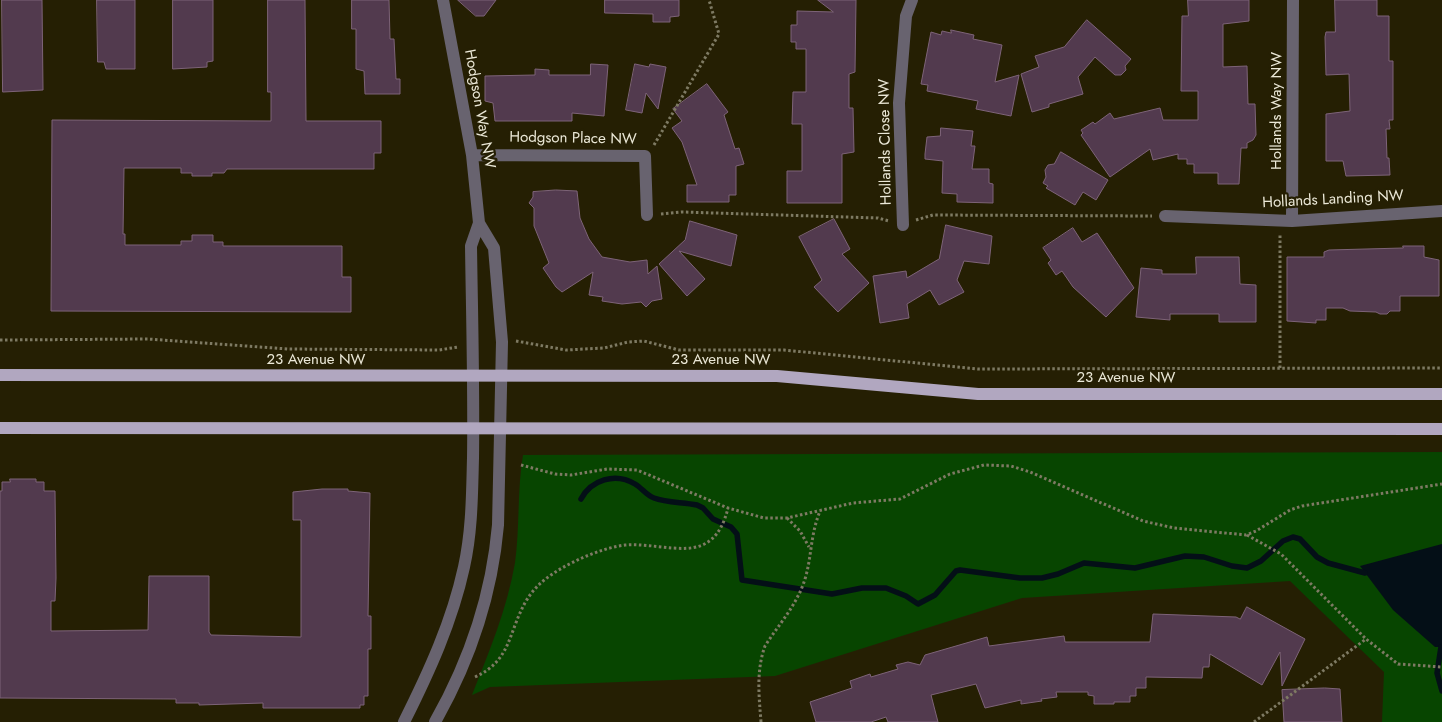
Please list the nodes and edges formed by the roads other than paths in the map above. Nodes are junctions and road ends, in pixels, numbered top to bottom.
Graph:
1 (443, 0) edge
2 (912, 0) edge
3 (1293, 0) edge
4 (472, 155) junction
5 (1442, 210) edge
6 (648, 216) dead end
7 (1165, 216) dead end
8 (1286, 221) junction
9 (479, 223) junction
10 (903, 225) dead end
11 (0, 375) edge
12 (473, 376) junction
13 (502, 376) junction
14 (1442, 394) edge
15 (0, 428) edge
16 (473, 428) junction
17 (501, 428) junction
18 (1442, 428) edge
19 (404, 722) edge
20 (435, 722) edge

1 - 4 street, Hodgson Way NW
2 - 10 street, Hollands Close NW
3 - 8 street, Hollands Way NW
4 - 6 street, Hodgson Place NW
4 - 9 street, Hodgson Way NW
5 - 8 street, Hollands Landing NW
7 - 8 street, Hollands Landing NW
9 - 12 street, Hodgson Way NW
9 - 13 street, Hodgson Way NW
11 - 12 main road, 23 Avenue NW
12 - 13 main road, 23 Avenue NW
12 - 16 street, Hodgson Way NW
13 - 14 main road, 23 Avenue NW
13 - 17 street, Hodgson Way NW
15 - 16 main road
16 - 17 main road
16 - 19 street, Hodgson Way NW
17 - 18 main road
17 - 20 street, Hodgson Way NW

